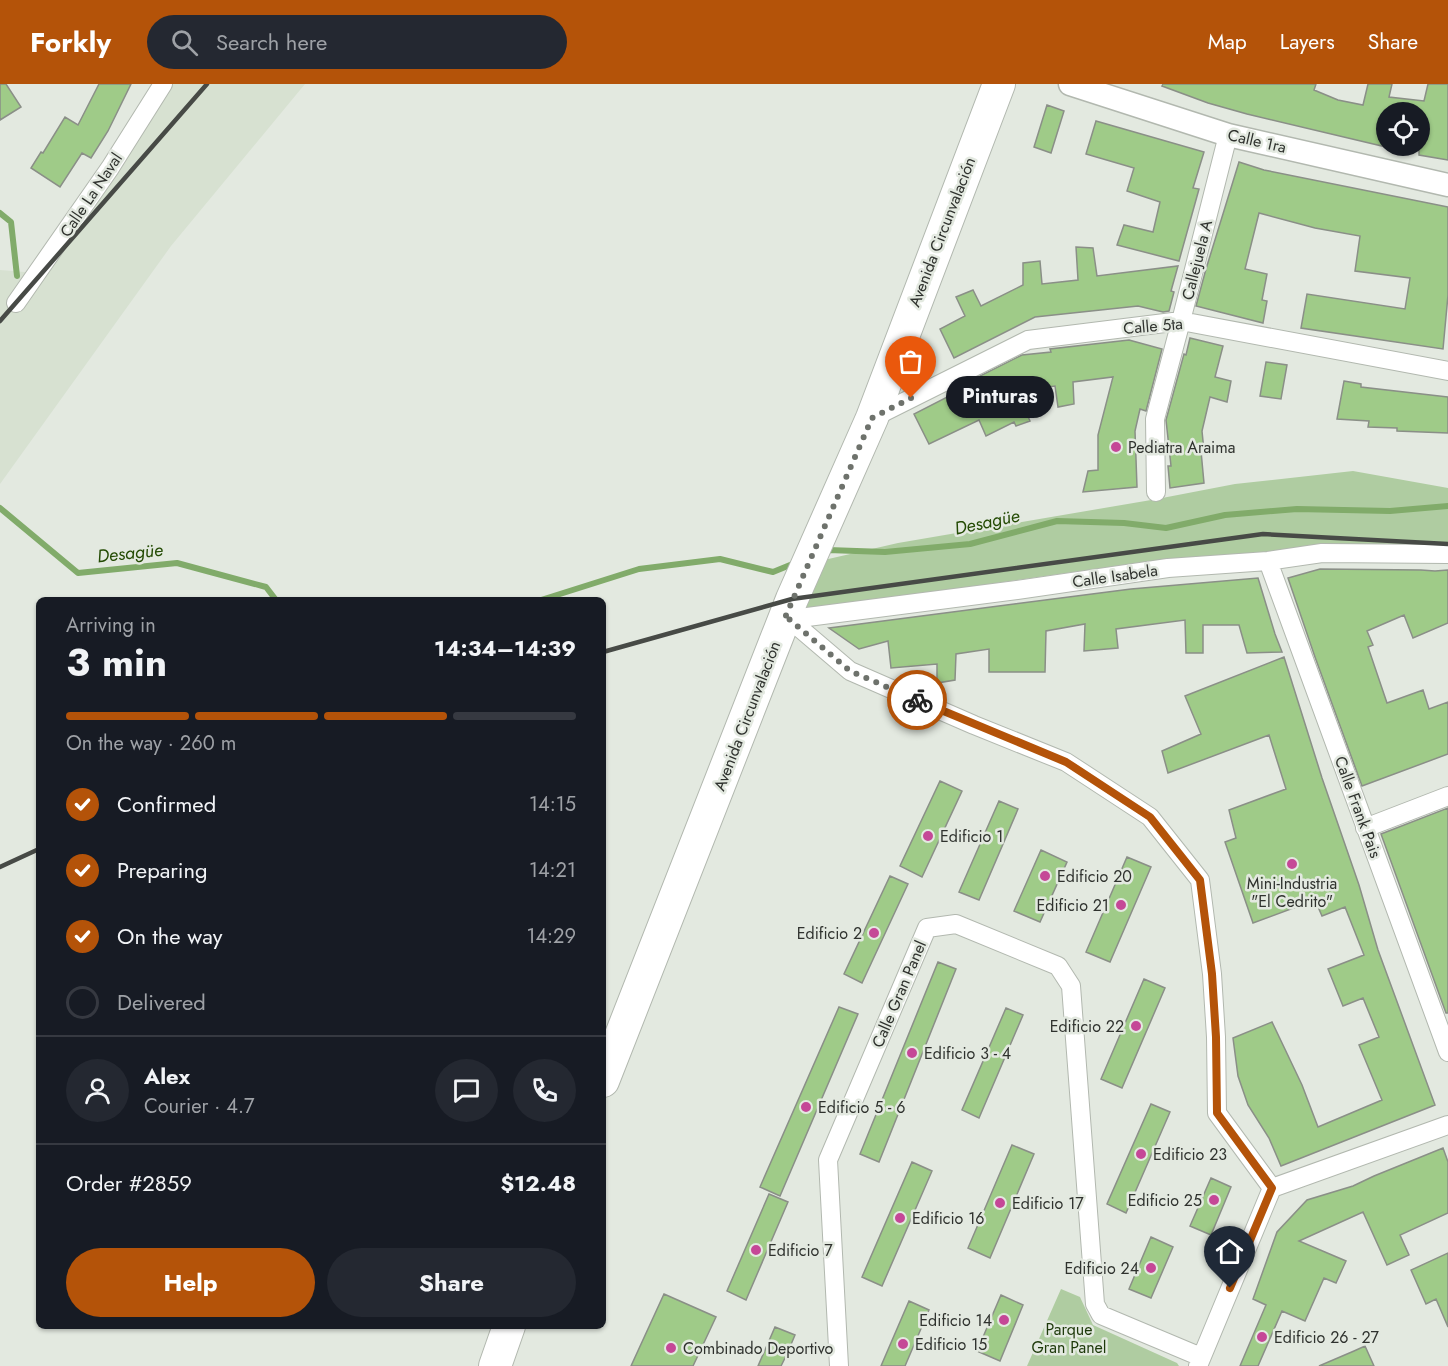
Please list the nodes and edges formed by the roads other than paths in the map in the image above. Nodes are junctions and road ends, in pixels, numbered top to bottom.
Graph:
1 (163, 84) edge
2 (999, 84) edge
3 (1070, 84) edge
4 (1228, 135) junction
5 (1448, 185) edge
6 (16, 303) dead end
7 (1181, 321) junction
8 (1448, 371) edge
9 (872, 418) junction
10 (1156, 492) dead end
11 (1448, 554) edge
12 (1268, 561) junction
13 (787, 619) junction
14 (1448, 796) edge
15 (1365, 828) junction
16 (1448, 1052) edge
17 (606, 1073) edge
18 (1448, 1125) edge
19 (1272, 1188) junction
20 (508, 1329) edge
21 (1200, 1361) edge
22 (495, 1366) edge
23 (839, 1366) edge

1 - 6 street, Calle La Naval
2 - 9 highway, Avenida Circunvalación
3 - 4 street, Calle 1ra
4 - 5 street, Calle 1ra
4 - 7 street, Callejuela A
7 - 8 street, Calle 5ta
7 - 9 street, Calle 5ta
7 - 10 street, Callejuela A
9 - 13 highway, Avenida Circunvalación
11 - 12 street, Calle Isabela
12 - 13 street, Calle Isabela
12 - 15 street, Calle Frank Pais
13 - 17 highway, Avenida Circunvalación
13 - 19 street
14 - 15 street
15 - 16 street, Calle Frank Pais
18 - 19 street
19 - 21 street
20 - 22 highway
21 - 23 street, Calle Gran Panel

